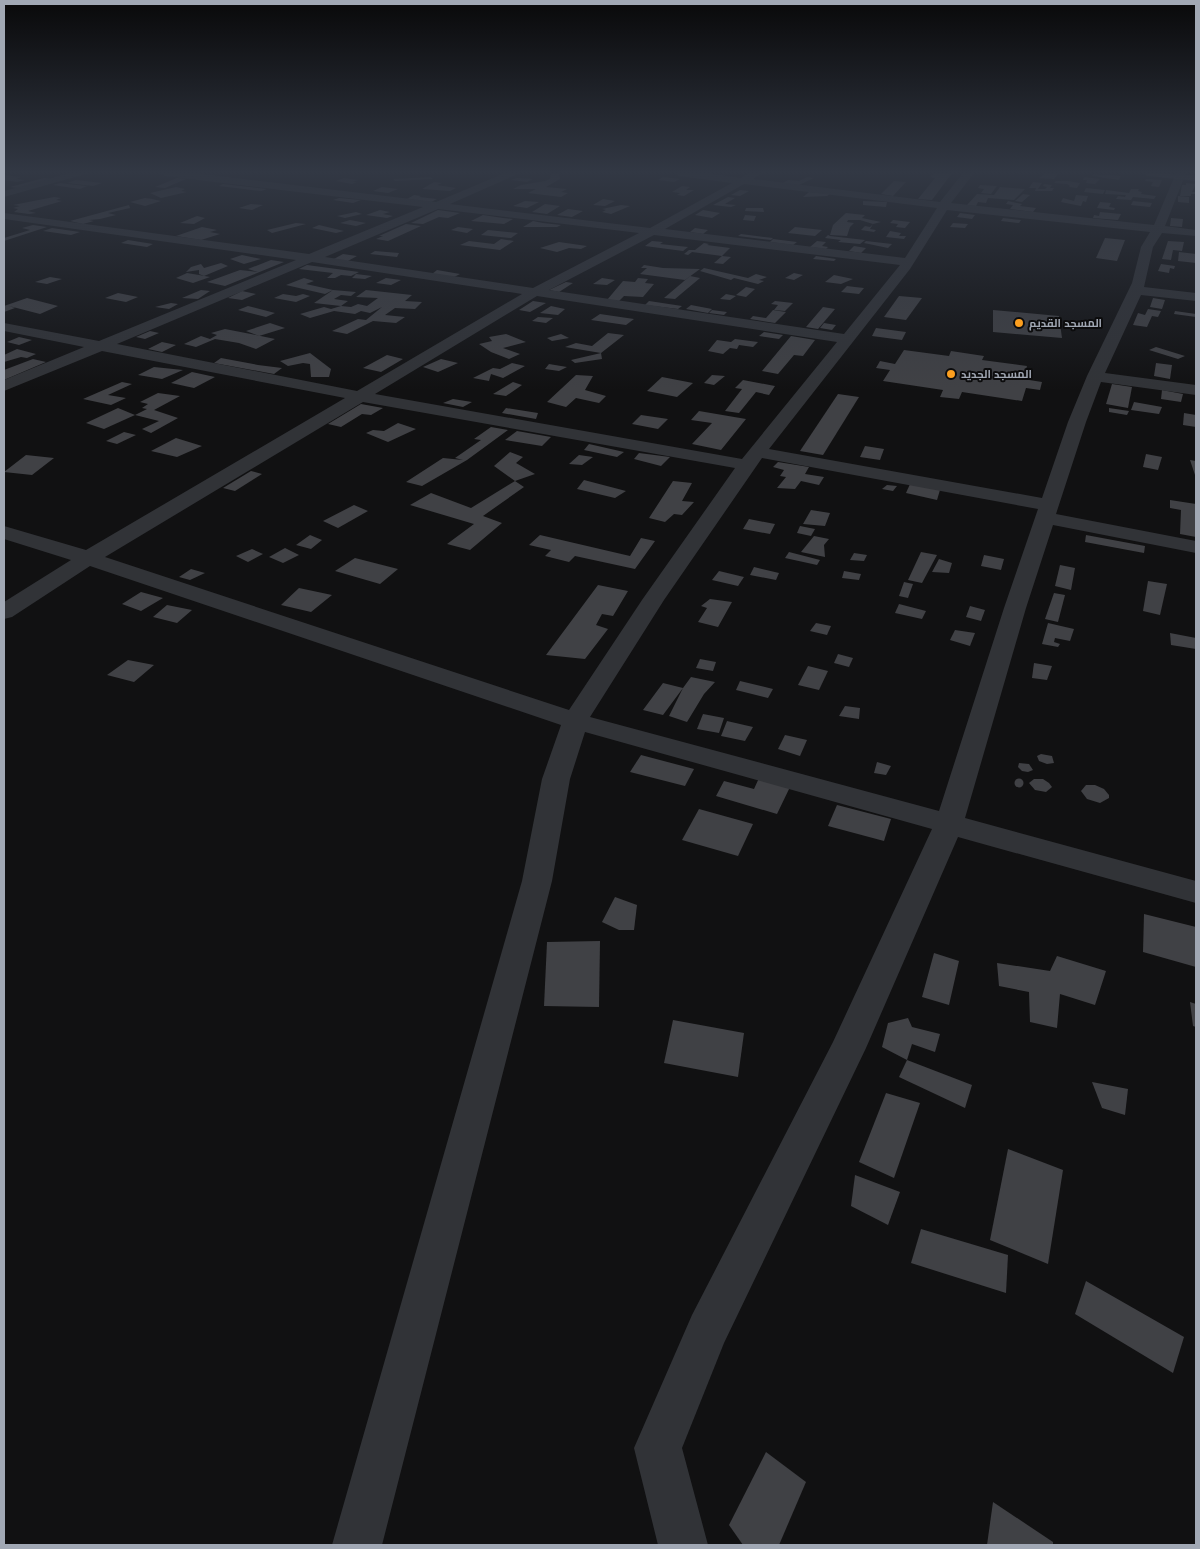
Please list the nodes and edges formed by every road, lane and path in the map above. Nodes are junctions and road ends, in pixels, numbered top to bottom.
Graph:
1 (217, 245) edge
2 (341, 245) edge
3 (627, 245) edge
4 (766, 245) edge
5 (919, 245) edge
6 (1148, 245) edge
7 (310, 258) junction
8 (908, 262) junction
9 (1136, 290) junction
10 (535, 292) junction
11 (1196, 298) edge
12 (4, 327) edge
13 (846, 339) junction
14 (99, 346) junction
15 (1095, 376) junction
16 (4, 386) edge
17 (1196, 390) edge
18 (359, 396) junction
19 (752, 459) junction
20 (1047, 512) junction
21 (4, 532) edge
22 (1196, 546) edge
23 (88, 558) junction
24 (4, 612) edge
25 (575, 721) junction
26 (950, 824) junction
27 (1196, 892) edge
28 (357, 1545) edge
29 (683, 1545) edge

1 - 7 street
2 - 7 street
3 - 10 street
4 - 8 street
5 - 8 street
6 - 9 street
7 - 10 street
7 - 14 street
8 - 13 street
9 - 11 street
9 - 15 street
10 - 13 street
10 - 18 street
12 - 14 street
13 - 19 street
14 - 16 street
14 - 18 street
15 - 17 street
15 - 20 street
18 - 19 street
18 - 23 street
19 - 20 street
19 - 25 street
20 - 22 street
20 - 26 street
21 - 23 street
23 - 24 street
23 - 25 street
25 - 26 street
25 - 28 street
26 - 27 street
26 - 29 street

